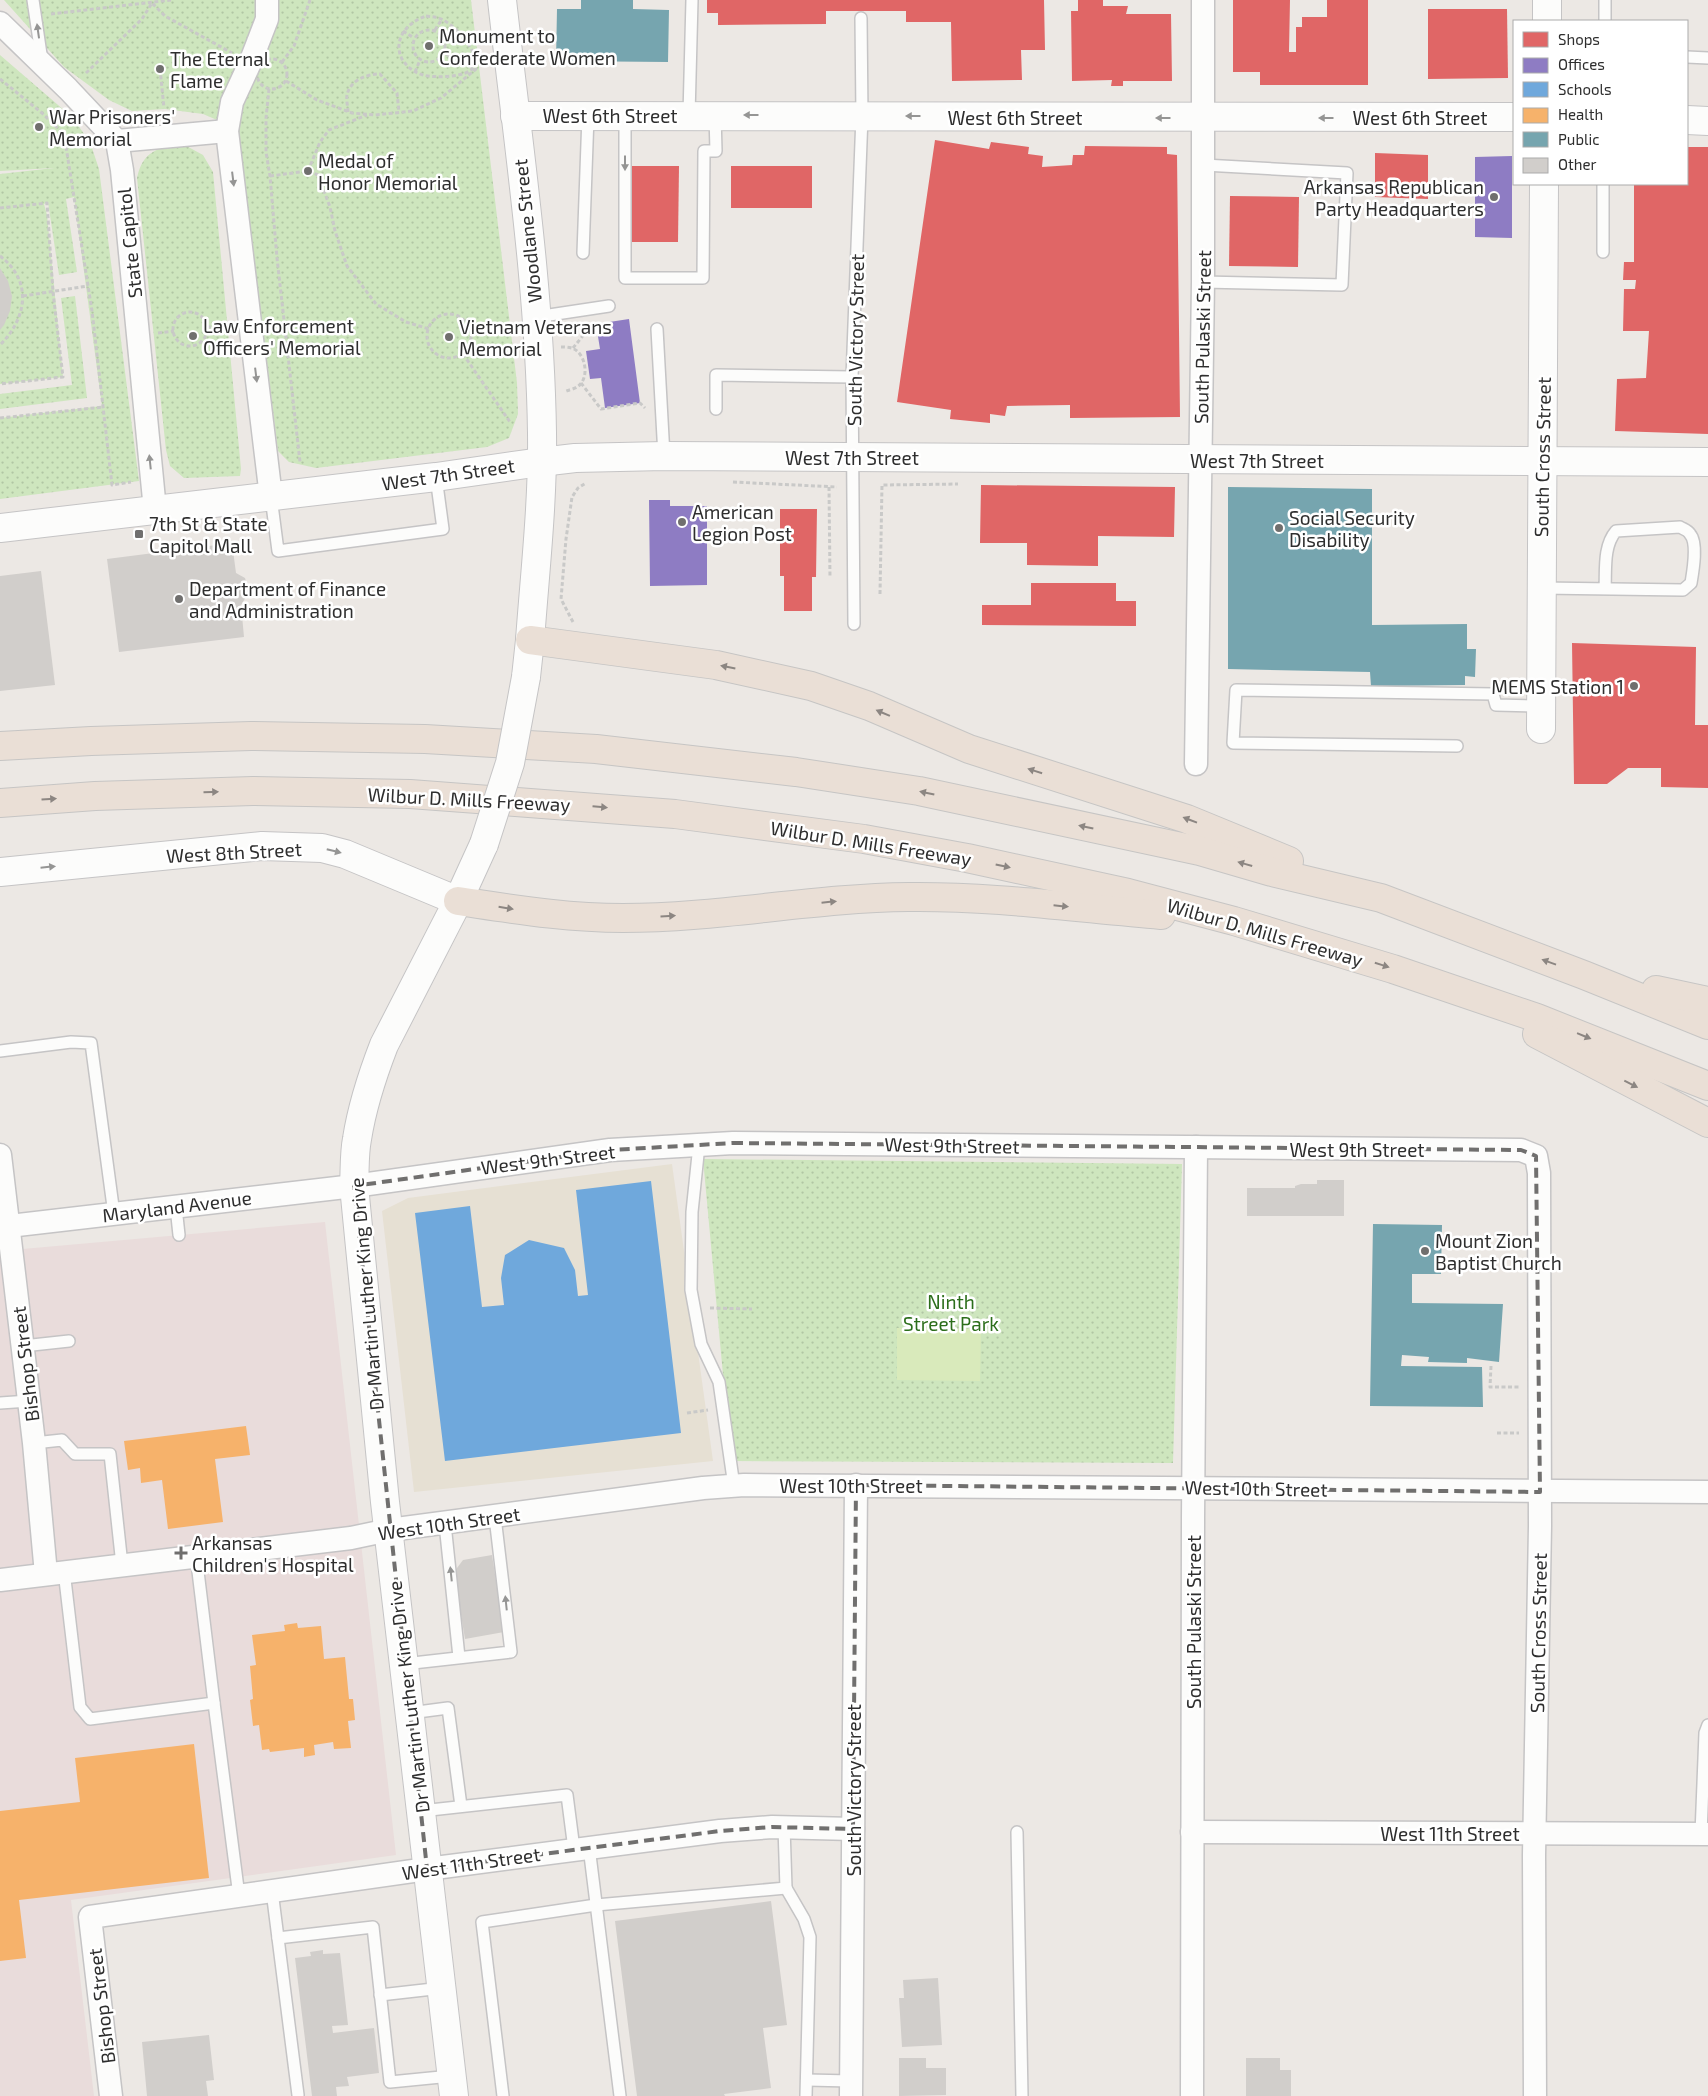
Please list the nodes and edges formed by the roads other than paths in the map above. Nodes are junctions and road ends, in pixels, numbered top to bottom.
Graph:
1 (33, 0) edge
2 (267, 0) edge
3 (502, 0) edge
4 (692, 0) edge
5 (1203, 0) edge
6 (1547, 0) edge
7 (1605, 0) edge
8 (861, 18) dead end
9 (1547, 20) edge
10 (1605, 20) edge
11 (0, 23) edge
12 (1688, 57) edge
13 (1708, 58) edge
14 (42, 63) junction
15 (588, 114) junction
16 (625, 114) junction
17 (702, 115) junction
18 (515, 116) junction
19 (862, 116) junction
20 (1513, 117) edge
21 (1204, 118) junction
22 (1688, 120) edge
23 (1708, 121) edge
24 (227, 130) junction
25 (116, 141) junction
26 (1204, 165) junction
27 (1544, 185) edge
28 (1603, 185) edge
29 (1603, 252) dead end
30 (583, 253) dead end
31 (1203, 282) junction
32 (609, 306) dead end
33 (536, 317) junction
34 (657, 329) dead end
35 (852, 377) junction
36 (716, 409) dead end
37 (663, 444) junction
38 (854, 457) junction
39 (1201, 460) junction
40 (542, 462) junction
41 (1542, 462) junction
42 (1708, 462) edge
43 (436, 477) junction
44 (271, 497) junction
45 (155, 510) junction
46 (0, 528) edge
47 (1540, 588) junction
48 (1605, 589) junction
49 (854, 624) dead end
50 (530, 640) junction
51 (1540, 718) joint
52 (0, 746) edge
53 (1457, 746) dead end
54 (1196, 764) dead end
55 (0, 803) edge
56 (0, 872) edge
57 (1381, 898) junction
58 (458, 901) junction
59 (1234, 921) junction
60 (1584, 975) junction
61 (1449, 987) junction
62 (1708, 1000) edge
63 (1708, 1024) edge
64 (0, 1051) edge
65 (1708, 1086) edge
66 (1708, 1123) edge
67 (699, 1144) junction
68 (1196, 1147) junction
69 (0, 1155) edge
70 (1539, 1170) joint
71 (354, 1186) junction
72 (176, 1207) junction
73 (114, 1214) junction
74 (4, 1226) edge
75 (179, 1235) dead end
76 (69, 1341) dead end
77 (23, 1346) junction
78 (29, 1401) junction
79 (0, 1403) edge
80 (34, 1443) junction
81 (856, 1485) junction
82 (734, 1486) junction
83 (1193, 1488) junction
84 (1540, 1492) junction
85 (1708, 1492) edge
86 (495, 1517) junction
87 (445, 1524) junction
88 (389, 1530) junction
89 (196, 1555) junction
90 (122, 1565) junction
91 (55, 1572) junction
92 (0, 1580) edge
93 (459, 1657) junction
94 (404, 1664) junction
95 (214, 1703) junction
96 (410, 1713) junction
97 (1708, 1725) edge
98 (461, 1806) junction
99 (421, 1811) junction
100 (784, 1827) junction
101 (853, 1829) junction
102 (1017, 1832) dead end
103 (1192, 1832) junction
104 (1535, 1834) junction
105 (1705, 1834) edge
106 (582, 1848) junction
107 (427, 1869) junction
108 (786, 1888) junction
109 (272, 1891) junction
110 (239, 1896) junction
111 (596, 1905) junction
112 (90, 1917) joint
113 (278, 1938) junction
114 (442, 1988) junction
115 (380, 1995) junction
116 (807, 2080) junction
117 (453, 2086) edge
118 (851, 2088) edge
119 (111, 2096) edge
120 (298, 2096) edge
121 (503, 2096) edge
122 (620, 2096) edge
123 (806, 2096) edge
124 (1022, 2096) edge
125 (1192, 2096) edge
126 (1535, 2096) edge

14 -> 1 lane
2 - 24 street
3 - 18 street, Woodlane Street
4 - 17 lane
5 - 21 street, South Pulaski Street
6 - 9 street
7 - 10 lane
8 - 19 lane, South Victory Street
11 - 14 street
12 - 13 lane
14 - 25 street
15 - 16 street, West 6th Street
15 - 18 street, West 6th Street
15 - 30 lane
16 - 17 street, West 6th Street
16 -> 17 lane
19 -> 17 street, West 6th Street
18 - 33 street, Woodlane Street
21 -> 19 street, West 6th Street
19 - 35 lane, South Victory Street
20 -> 21 street, West 6th Street
21 - 26 street, South Pulaski Street
22 - 23 street
24 - 25 street
24 -> 44 street
45 -> 25 street, State Capitol
26 - 31 street, South Pulaski Street
26 - 31 lane
27 - 41 street, South Cross Street
28 - 29 lane
31 - 39 street, South Pulaski Street
32 - 33 lane
33 - 40 street, Woodlane Street
34 - 37 lane
35 - 36 lane
35 - 38 lane, South Victory Street
37 - 38 street, West 7th Street
37 - 40 street, West 7th Street
38 - 39 street, West 7th Street
38 - 49 lane, South Victory Street
39 - 41 street, West 7th Street
39 - 54 street, South Pulaski Street
40 - 43 street, West 7th Street
40 - 50 street, Dr Martin Luther King Drive
41 - 42 street, West 7th Street
41 - 47 street, South Cross Street
43 - 44 street, West 7th Street
43 - 44 lane
44 - 45 street, West 7th Street
45 - 46 street, West 7th Street
47 - 48 lane
47 - 51 street, South Cross Street
48 - 48 lane
57 -> 50 highway
50 - 58 street, Dr Martin Luther King Drive, bridge
51 - 53 lane
57 -> 52 highway
55 -> 59 highway, Wilbur D. Mills Freeway
56 -> 58 street, West 8th Street
60 -> 57 highway
58 -> 59 highway
58 - 71 street, Dr Martin Luther King Drive
59 -> 61 highway, Wilbur D. Mills Freeway
60 - 62 highway
60 - 63 highway
61 -> 65 highway, Wilbur D. Mills Freeway
61 -> 66 highway
64 - 73 lane
67 - 68 street, West 9th Street
67 - 71 street, West 9th Street
67 - 82 lane
68 - 70 street, West 9th Street
68 - 83 street, South Pulaski Street
69 - 74 street, Bishop Street
70 - 84 street, South Cross Street
71 - 72 street, Maryland Avenue
71 - 88 street, Dr Martin Luther King Drive
72 - 73 street, Maryland Avenue
72 - 75 lane
73 - 74 street, Maryland Avenue
74 - 77 street, Bishop Street
76 - 77 lane
77 - 78 street, Bishop Street
78 - 79 lane
78 - 80 street, Bishop Street
80 - 90 lane
80 - 91 street, Bishop Street
81 - 82 street, West 10th Street
81 - 83 street, West 10th Street
81 - 101 street, South Victory Street
82 - 86 street, West 10th Street
83 - 84 street, West 10th Street
83 - 103 street, South Pulaski Street
84 - 85 street, West 10th Street
84 - 104 street, South Cross Street
86 - 87 street, West 10th Street
93 -> 86 lane
87 - 88 street, West 10th Street
93 -> 87 lane
88 - 89 street, West 10th Street
88 - 94 street, Dr Martin Luther King Drive
89 - 90 street, West 10th Street
89 - 95 lane
90 - 91 street, West 10th Street
91 - 92 street, West 10th Street
91 - 95 lane
93 - 94 lane
94 - 96 street, Dr Martin Luther King Drive
95 - 110 lane
96 - 98 lane
96 - 99 street, Dr Martin Luther King Drive
97 - 105 lane
98 - 99 lane
98 - 106 lane
99 - 107 street, Dr Martin Luther King Drive
100 - 101 street, West 11th Street
100 - 106 street, West 11th Street
100 - 108 lane
101 - 118 street, South Victory Street
102 - 124 lane
103 - 104 street, West 11th Street
103 - 125 street, South Pulaski Street
104 - 105 street, West 11th Street
104 - 126 street, South Cross Street
106 - 107 street, West 11th Street
106 - 111 lane
107 - 109 street, West 11th Street
107 - 114 street, Dr Martin Luther King Drive
108 - 111 lane
108 - 116 lane
109 - 110 street, West 11th Street
109 - 113 lane
110 - 112 street, West 11th Street
111 - 121 lane
111 - 122 lane
112 - 119 street, Bishop Street
113 - 115 lane
113 - 120 lane
114 - 115 lane
114 - 117 street, Dr Martin Luther King Drive
115 - 117 lane
116 - 118 lane
116 - 123 lane

